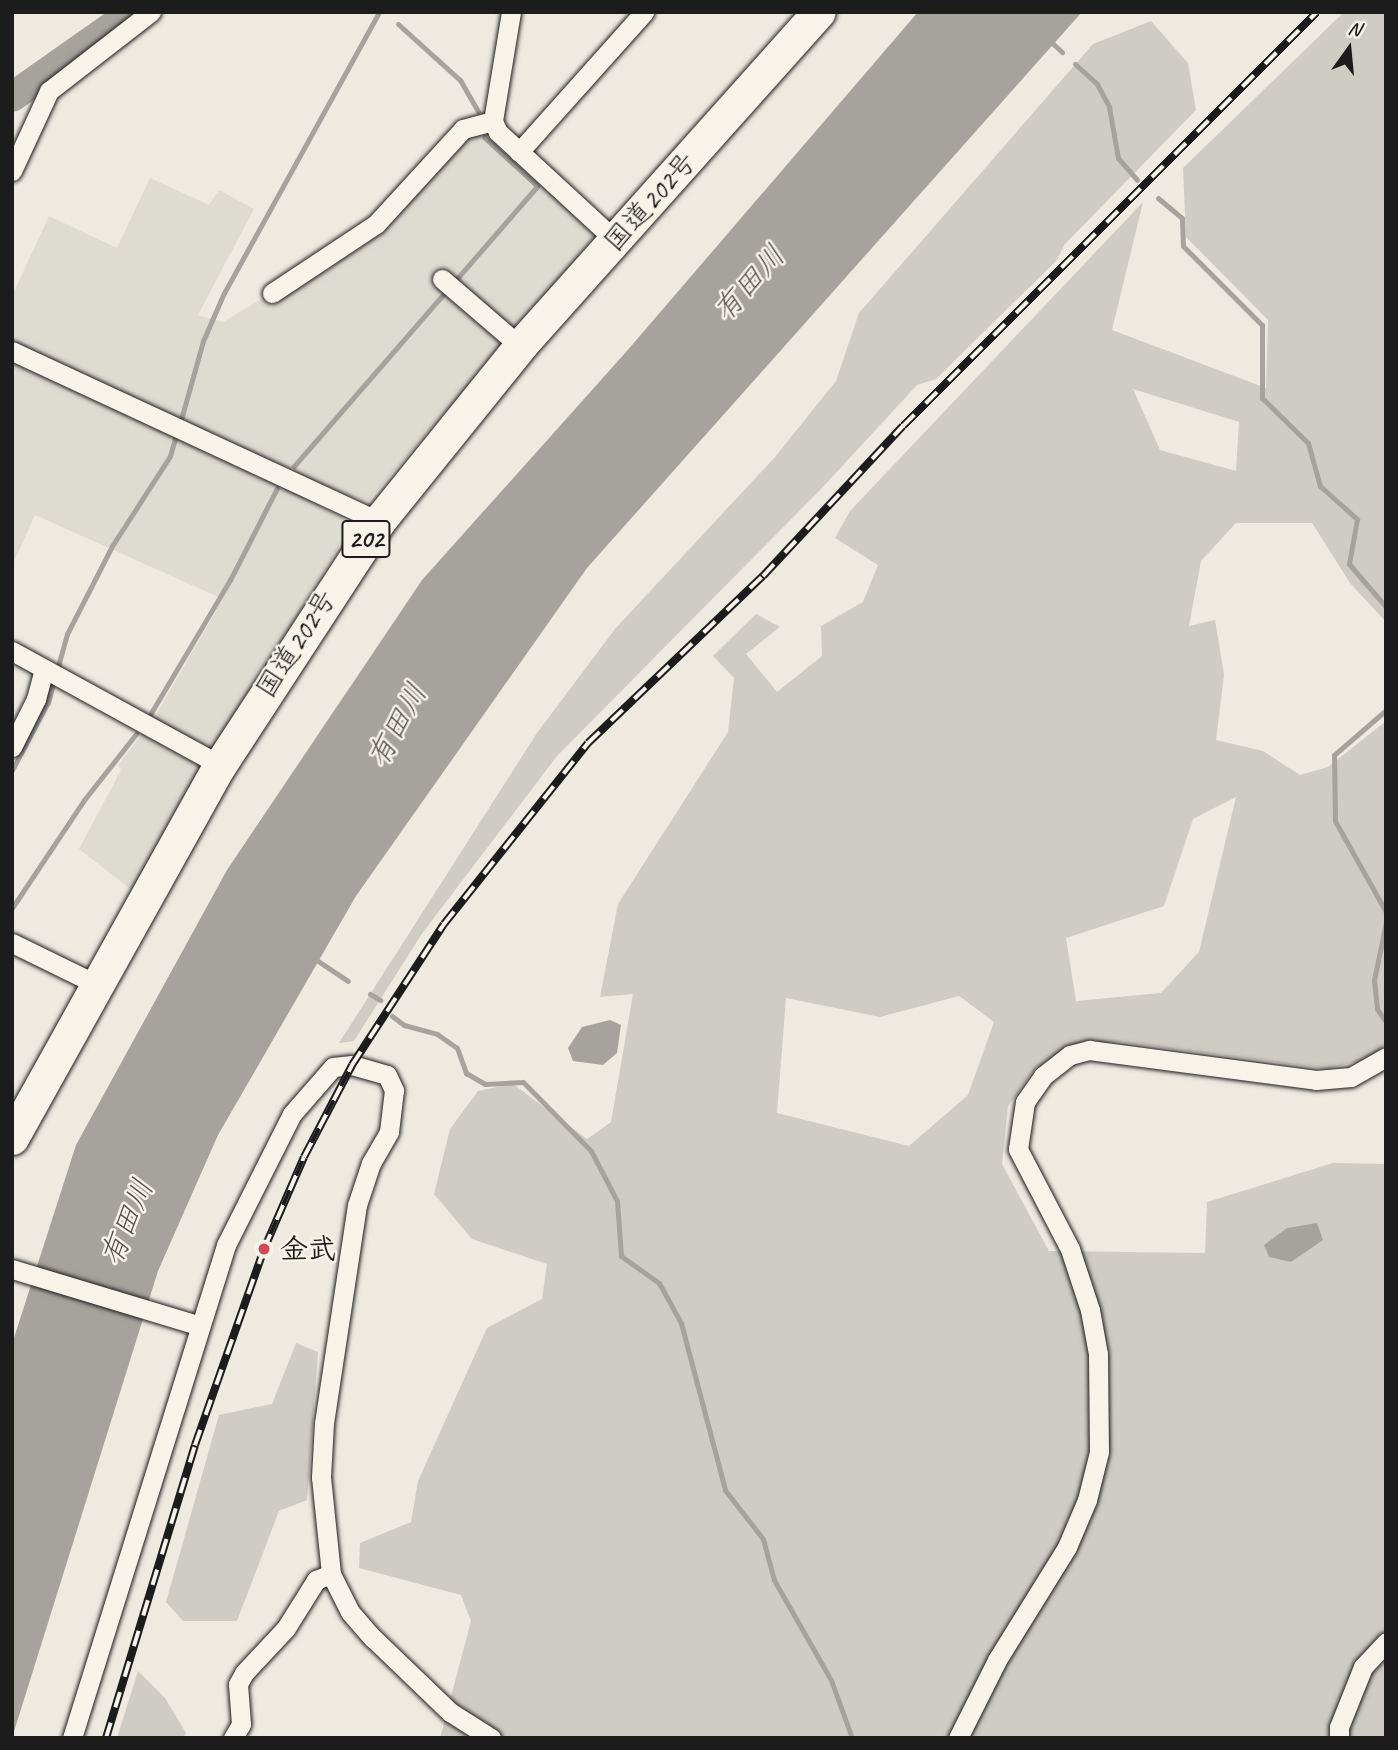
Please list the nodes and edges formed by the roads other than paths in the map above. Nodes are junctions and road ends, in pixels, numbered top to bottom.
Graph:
1 (151, 12) edge
2 (511, 12) edge
3 (644, 12) edge
4 (819, 12) edge
5 (493, 121) junction
6 (520, 152) junction
7 (12, 171) edge
8 (616, 241) junction
9 (448, 284) dead end
10 (272, 293) dead end
11 (520, 346) junction
12 (12, 351) edge
13 (379, 521) junction
14 (12, 651) edge
15 (44, 668) junction
16 (12, 747) edge
17 (220, 765) junction
18 (12, 943) edge
19 (96, 984) junction
20 (1386, 1057) edge
21 (12, 1138) edge
22 (12, 1269) edge
23 (198, 1325) junction
24 (331, 1574) junction
25 (1386, 1642) edge
26 (72, 1738) edge
27 (233, 1738) edge
28 (491, 1738) edge
29 (958, 1738) edge
30 (1339, 1738) edge

1 - 7 street
2 - 5 street
3 - 6 street
4 - 8 highway, 国道202号 / 202
5 - 6 street
5 - 10 street
6 - 8 street
8 - 11 highway, 国道202号 / 202
9 - 11 street
11 - 13 highway, 国道202号 / 202
12 - 13 street
13 - 17 highway, 国道202号 / 202
14 - 15 street
15 - 16 street
15 - 17 street
17 - 19 highway, 国道202号 / 202
18 - 19 street
19 - 21 highway, 国道202号 / 202
20 - 29 street
22 - 23 street
23 - 24 street
23 - 26 street
24 - 27 street
24 - 28 street
25 - 30 street

